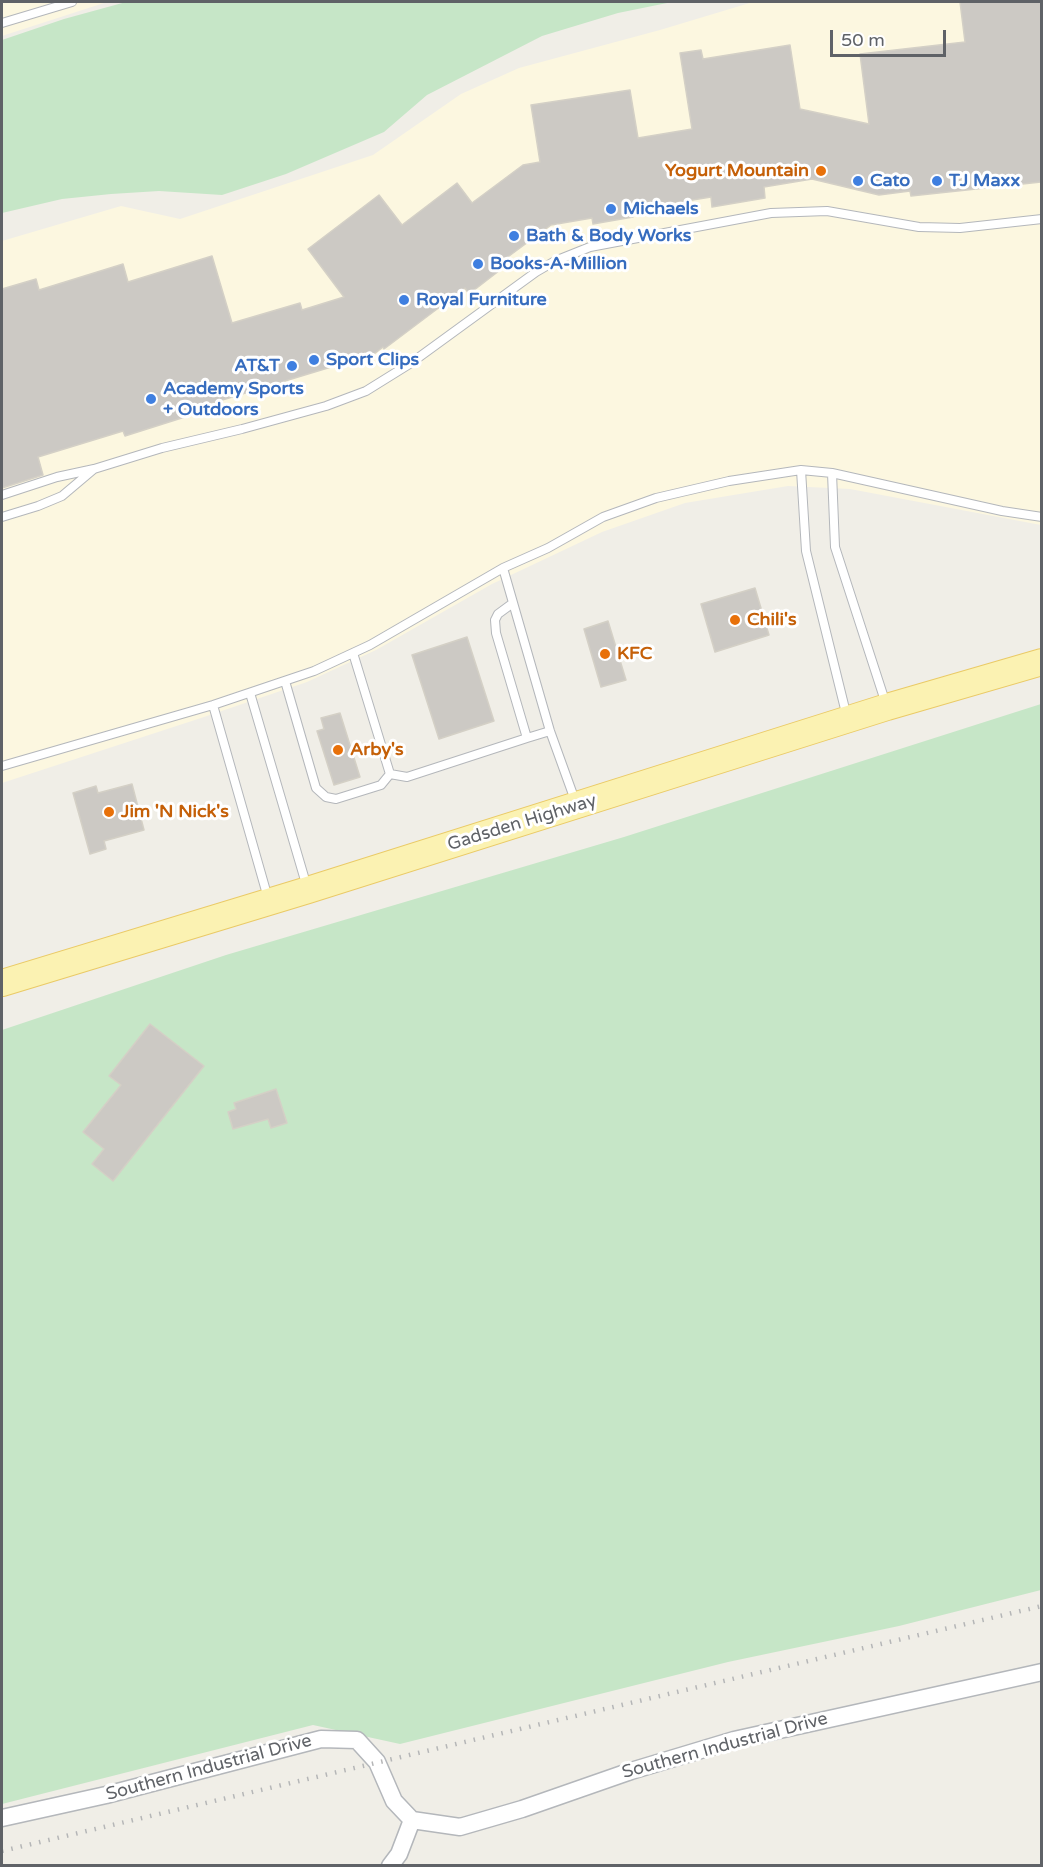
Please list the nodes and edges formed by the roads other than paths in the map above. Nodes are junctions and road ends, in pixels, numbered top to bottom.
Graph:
1 (72, 2) edge
2 (2, 23) edge
3 (1041, 219) edge
4 (94, 469) junction
5 (801, 470) junction
6 (832, 473) junction
7 (2, 495) edge
8 (2, 517) edge
9 (1041, 517) edge
10 (504, 568) junction
11 (513, 603) junction
12 (353, 653) junction
13 (1041, 662) edge
14 (285, 681) junction
15 (250, 693) junction
16 (213, 705) junction
17 (887, 707) junction
18 (847, 720) junction
19 (550, 731) junction
20 (527, 738) junction
21 (2, 766) edge
22 (390, 774) junction
23 (577, 806) junction
24 (308, 890) junction
25 (269, 901) junction
26 (2, 982) edge
27 (1041, 1672) edge
28 (2, 1818) edge
29 (412, 1820) junction
30 (390, 1866) edge

1 - 2 lane
3 - 4 lane
4 - 7 lane
4 - 8 lane
5 - 6 lane
5 - 10 lane
5 - 18 lane
6 - 9 lane
6 - 17 lane
10 - 11 lane
10 - 12 lane
11 - 19 lane
11 - 20 lane
12 - 14 lane
12 - 22 lane
13 - 17 main road, Gadsden Highway
14 - 15 lane
14 - 22 lane
15 - 16 lane
15 - 24 lane
16 - 21 lane
16 - 25 lane
17 - 18 main road, Gadsden Highway
18 - 23 main road, Gadsden Highway
19 - 20 lane
19 - 23 lane
20 - 22 lane
23 - 24 main road, Gadsden Highway
24 - 25 main road, Gadsden Highway
25 - 26 main road, Gadsden Highway
27 - 29 street, Southern Industrial Drive
28 - 29 street, Southern Industrial Drive
29 - 30 street

